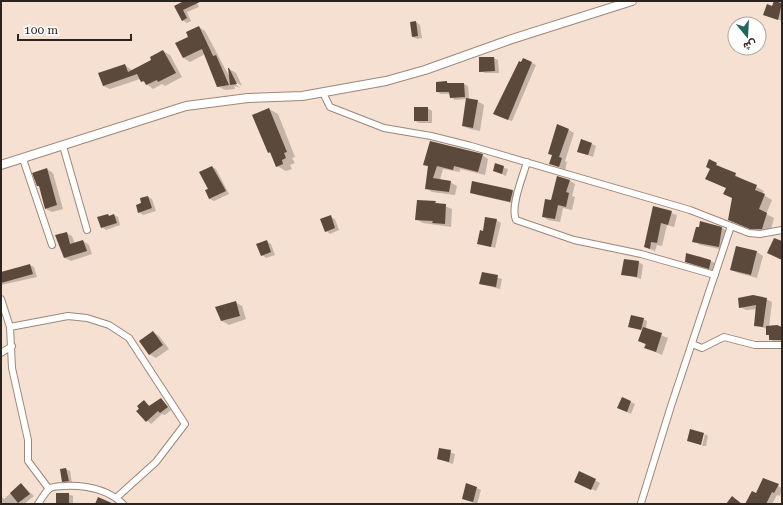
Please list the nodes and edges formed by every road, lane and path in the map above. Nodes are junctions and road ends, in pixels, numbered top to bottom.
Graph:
1 (632, 1) edge
2 (323, 93) junction
3 (63, 146) junction
4 (23, 159) junction
5 (527, 162) junction
6 (1, 165) edge
7 (731, 226) junction
8 (87, 230) dead end
9 (782, 230) edge
10 (52, 245) dead end
11 (715, 275) junction
12 (1, 299) edge
13 (10, 327) junction
14 (692, 344) junction
15 (782, 345) edge
16 (12, 346) junction
17 (1, 353) edge
18 (49, 489) junction
19 (116, 498) junction
20 (641, 503) edge
21 (38, 504) edge
22 (122, 504) edge

1 - 2 street
2 - 3 street
2 - 5 street
3 - 4 street
3 - 8 street
4 - 6 street
4 - 10 street
5 - 7 street
5 - 11 street
7 - 9 street
7 - 11 street
11 - 14 street
12 - 13 street
13 - 16 street
13 - 19 street
14 - 15 street
14 - 20 street
16 - 17 street
16 - 18 street
18 - 19 street
18 - 21 street
19 - 22 street

